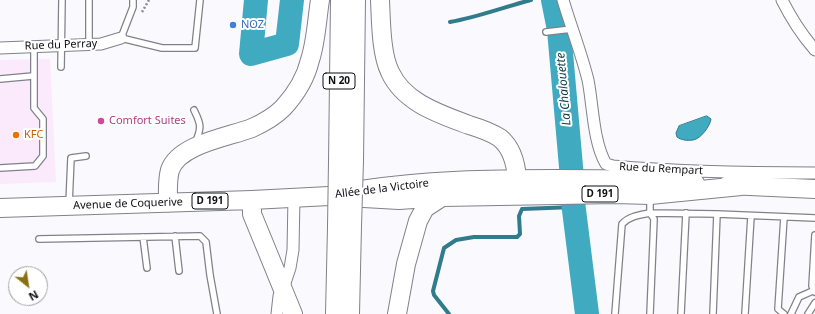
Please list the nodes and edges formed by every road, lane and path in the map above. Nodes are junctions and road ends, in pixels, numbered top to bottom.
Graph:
1 (62, 0) edge
2 (89, 0) edge
3 (133, 0) edge
4 (200, 0) edge
5 (320, 0) edge
6 (340, 0) edge
7 (356, 0) edge
8 (380, 0) edge
9 (563, 0) edge
10 (782, 0) edge
11 (572, 29) junction
12 (546, 32) dead end
13 (121, 38) junction
14 (61, 44) junction
15 (88, 44) junction
16 (34, 46) junction
17 (0, 48) edge
18 (815, 50) edge
19 (61, 67) dead end
20 (33, 76) junction
21 (0, 79) edge
22 (194, 110) dead end
23 (189, 149) junction
24 (86, 156) dead end
25 (346, 162) junction
26 (0, 168) edge
27 (815, 173) edge
28 (517, 179) junction
29 (741, 186) junction
30 (384, 187) junction
31 (815, 189) edge
32 (650, 195) junction
33 (329, 196) junction
34 (450, 196) junction
35 (294, 197) junction
36 (252, 200) junction
37 (399, 200) junction
38 (168, 203) junction
39 (69, 206) junction
40 (0, 208) edge
41 (650, 213) junction
42 (686, 213) junction
43 (717, 214) junction
44 (751, 216) junction
45 (784, 217) junction
46 (815, 218) edge
47 (344, 226) junction
48 (815, 235) edge
49 (175, 236) junction
50 (143, 237) junction
51 (39, 239) dead end
52 (406, 264) junction
53 (147, 268) dead end
54 (179, 271) dead end
55 (283, 289) junction
56 (815, 291) edge
57 (815, 303) edge
58 (217, 314) edge
59 (277, 314) edge
60 (293, 314) edge
61 (335, 314) edge
62 (350, 314) edge
63 (397, 314) edge
64 (615, 314) edge
65 (650, 314) edge
66 (681, 314) edge
67 (713, 314) edge
68 (746, 314) edge
69 (784, 314) edge
70 (791, 314) edge
71 (808, 314) edge

1 - 14 lane
2 - 15 lane
3 - 13 lane
4 - 13 lane
5 - 23 main road
6 - 25 main road, N 20
7 - 25 main road, N 20
8 - 28 main road
9 - 11 street, Rue du Rempart
10 - 18 street
11 - 12 lane
11 - 27 street, Rue du Rempart
13 - 15 street, Rue du Perray
14 - 15 street, Rue du Perray
14 - 16 street, Rue du Perray
14 - 19 lane
16 - 17 street, Rue du Perray
16 - 20 lane
20 - 21 lane
20 - 26 lane
22 - 23 lane
23 - 38 main road
24 - 39 lane
25 - 47 main road, N 20, bridge
28 - 29 main road, Allée de la Victoire / D 191
28 - 30 main road, Allée de la Victoire / D 191
28 - 34 main road, Allée de la Victoire
29 - 31 main road, Allée de la Victoire / D 191
29 - 32 main road, Allée de la Victoire / D 191
30 - 33 main road, Allée de la Victoire / D 191
30 - 37 main road
32 - 34 main road, Allée de la Victoire / D 191
32 - 41 lane
33 - 35 main road, Avenue de Coquerive / D 191
33 - 37 main road, Allée de la Victoire / D 191
34 - 37 main road, Allée de la Victoire / D 191
34 - 52 main road
35 - 36 main road, Avenue de Coquerive / D 191
35 - 55 street
36 - 38 main road, Avenue de Coquerive / D 191
36 - 55 main road
37 - 52 main road
38 - 39 main road, Avenue de Coquerive / D 191
39 - 40 main road, Avenue de Coquerive / D 191
41 - 42 lane
41 - 64 lane
41 - 65 lane
42 - 43 lane
42 - 66 lane
43 - 44 lane
43 - 67 lane
44 - 45 lane
44 - 68 lane
45 - 46 lane
45 - 69 lane
47 - 61 main road, N 20
47 - 62 main road, N 20
48 - 56 lane
49 - 50 lane
49 - 54 lane
49 - 58 lane
50 - 51 lane
50 - 53 lane
52 - 63 main road
55 - 59 street
55 - 60 main road
56 - 70 lane
57 - 71 lane

